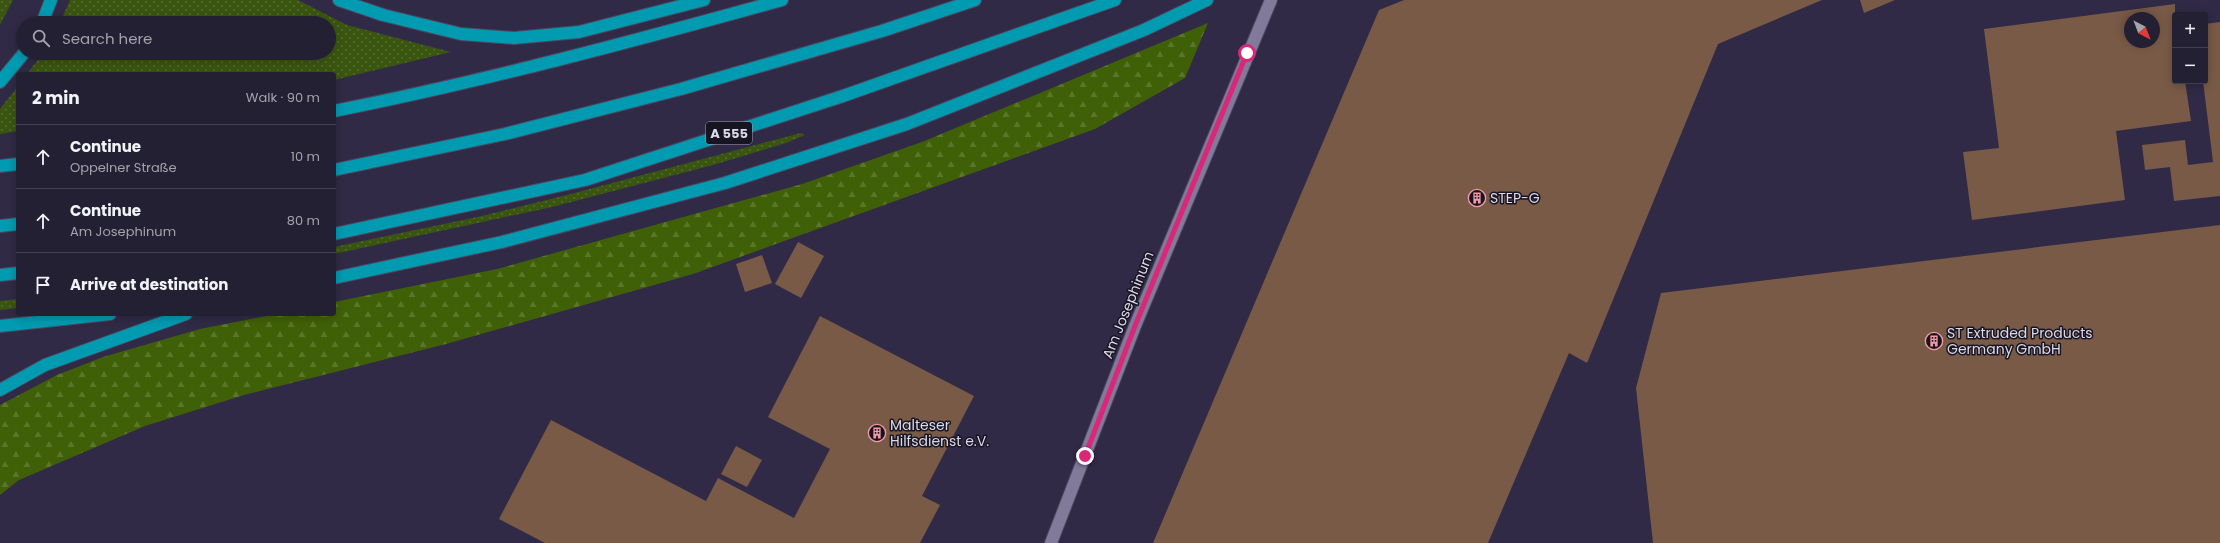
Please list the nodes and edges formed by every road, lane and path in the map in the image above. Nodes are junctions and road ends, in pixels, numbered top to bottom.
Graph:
1 (51, 0) edge
2 (339, 0) edge
3 (704, 0) edge
4 (782, 0) edge
5 (975, 0) edge
6 (1115, 0) edge
7 (1207, 0) edge
8 (1270, 0) edge
9 (45, 16) edge
10 (18, 60) edge
11 (0, 82) edge
12 (336, 111) edge
13 (16, 164) edge
14 (0, 166) edge
15 (336, 170) edge
16 (16, 224) edge
17 (0, 226) edge
18 (336, 234) edge
19 (16, 273) edge
20 (0, 275) edge
21 (336, 278) edge
22 (92, 316) edge
23 (180, 316) edge
24 (0, 326) edge
25 (0, 390) edge
26 (1051, 543) edge

1 - 9 highway
2 - 3 highway
4 - 12 highway
5 - 15 highway
6 - 18 highway, A 555
7 - 21 highway
8 - 26 street, Am Josephinum
10 - 11 highway
13 - 14 highway
16 - 17 highway
19 - 20 highway
22 - 24 highway
23 - 25 highway

